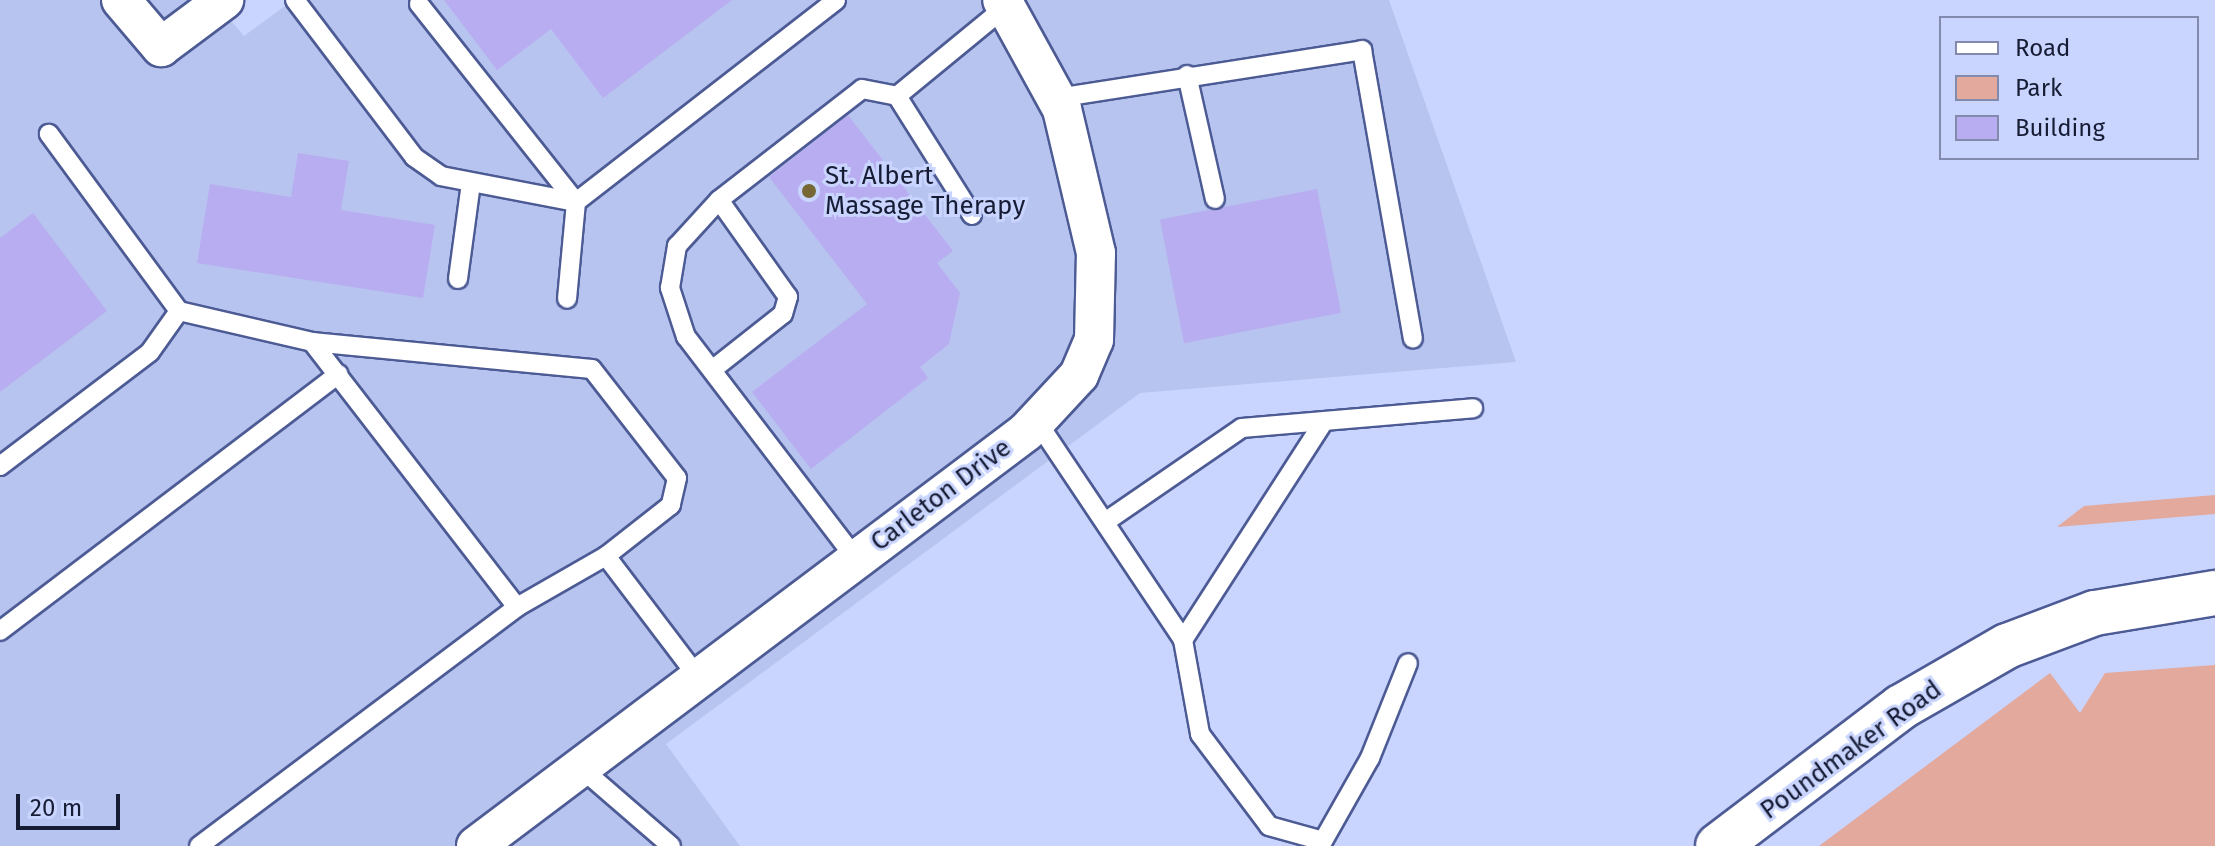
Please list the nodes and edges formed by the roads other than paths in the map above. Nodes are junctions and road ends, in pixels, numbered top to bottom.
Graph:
1 (121, 0) edge
2 (224, 0) edge
3 (295, 0) edge
4 (836, 0) edge
5 (1007, 2) edge
6 (419, 4) dead end
7 (1187, 75) junction
8 (897, 96) junction
9 (1057, 98) junction
10 (49, 134) dead end
11 (471, 183) junction
12 (1215, 199) dead end
13 (719, 200) junction
14 (576, 202) junction
15 (972, 215) dead end
16 (458, 279) dead end
17 (567, 299) dead end
18 (179, 311) junction
19 (1413, 339) dead end
20 (312, 342) junction
21 (712, 370) junction
22 (338, 374) junction
23 (1473, 408) dead end
24 (1036, 420) junction
25 (1324, 421) junction
26 (0, 466) edge
27 (1105, 522) junction
28 (606, 556) junction
29 (856, 559) junction
30 (2215, 593) edge
31 (517, 607) junction
32 (0, 631) edge
33 (1183, 640) junction
34 (1408, 663) dead end
35 (698, 677) junction
36 (581, 768) junction
37 (199, 846) edge
38 (476, 846) edge
39 (671, 846) edge
40 (1718, 846) edge

1 - 2 street
3 - 11 lane
4 - 14 lane
5 - 8 lane
5 - 9 street, Carleton Drive
6 - 14 lane
7 - 9 lane
7 - 12 lane
7 - 19 lane
8 - 13 lane
8 - 15 lane
9 - 24 street, Carleton Drive
10 - 18 lane
11 - 14 lane
11 - 16 lane
13 - 21 lane
13 - 21 lane
14 - 17 lane
18 - 20 lane
18 - 26 lane
20 - 22 lane
20 - 28 lane
21 - 29 lane
22 - 31 lane
22 - 32 lane
23 - 25 lane
24 - 27 lane
24 - 29 street, Carleton Drive
25 - 27 lane
25 - 33 lane
27 - 33 lane
28 - 31 lane
28 - 35 lane
29 - 35 street, Carleton Drive
30 - 40 street, Poundmaker Road
31 - 37 lane
33 - 34 lane
35 - 36 street, Carleton Drive
36 - 38 street, Carleton Drive
36 - 39 lane

